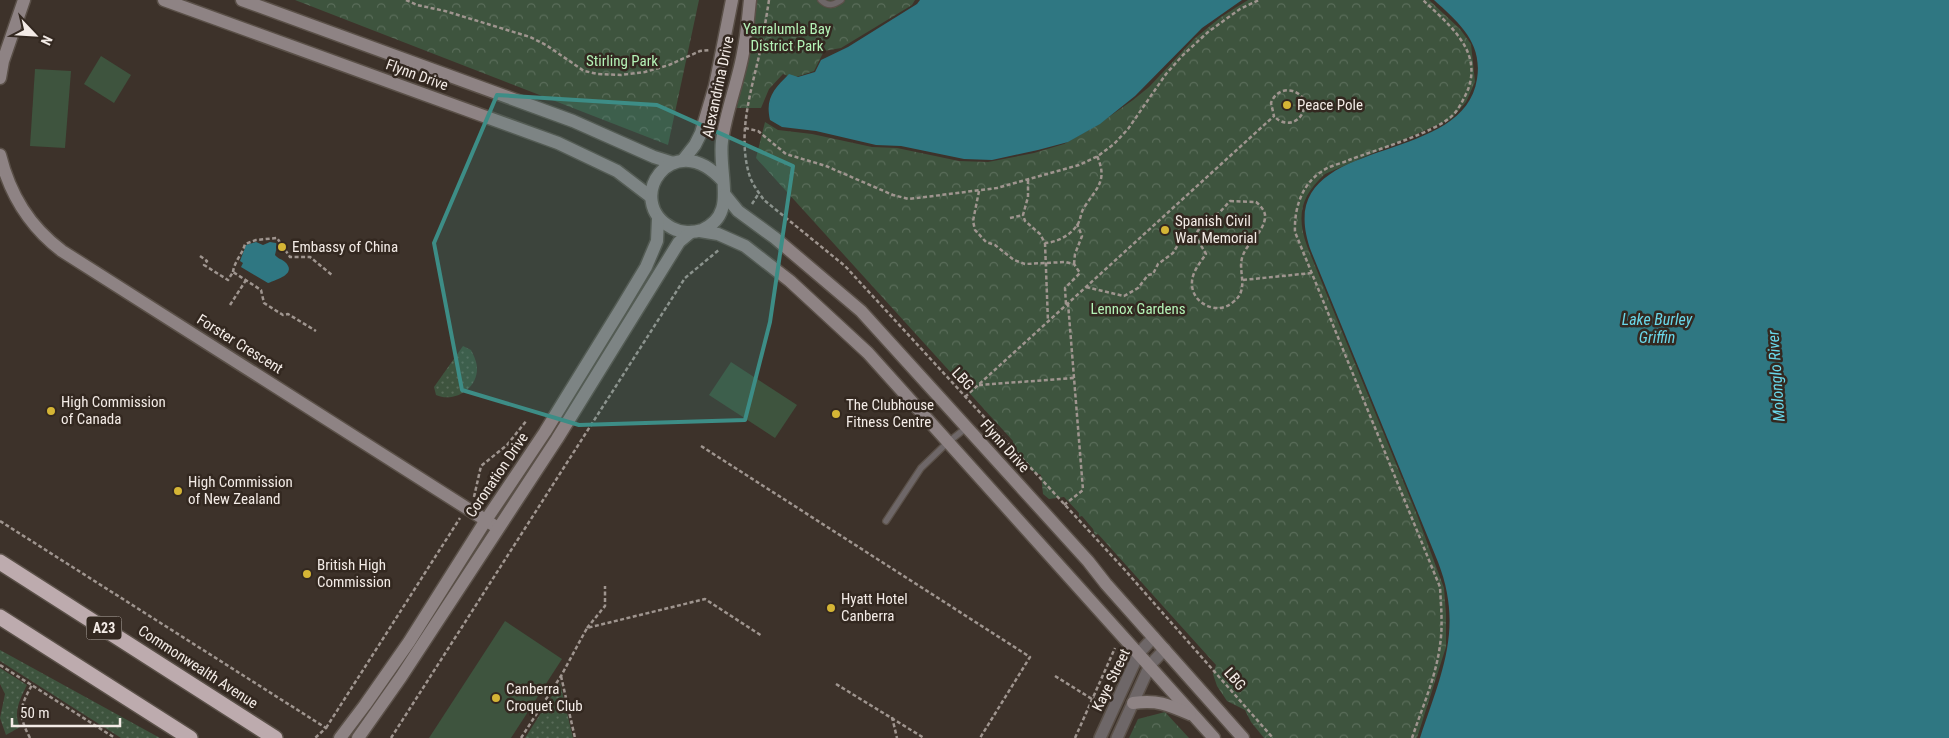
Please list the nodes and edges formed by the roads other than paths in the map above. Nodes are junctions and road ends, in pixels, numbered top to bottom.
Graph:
1 (24, 0) edge
2 (164, 0) edge
3 (242, 0) edge
4 (732, 0) edge
5 (750, 0) edge
6 (821, 0) edge
7 (841, 0) edge
8 (0, 78) edge
9 (0, 155) edge
10 (678, 161) junction
11 (722, 182) junction
12 (725, 195) junction
13 (651, 197) junction
14 (658, 219) junction
15 (696, 231) junction
16 (966, 428) junction
17 (947, 443) junction
18 (486, 520) junction
19 (886, 521) dead end
20 (498, 528) junction
21 (0, 562) edge
22 (1106, 584) junction
23 (1090, 598) junction
24 (0, 616) edge
25 (0, 630) edge
26 (1154, 637) junction
27 (43, 644) junction
28 (1165, 649) junction
29 (1139, 653) junction
30 (1150, 665) junction
31 (1133, 703) junction
32 (378, 712) junction
33 (1194, 716) junction
34 (190, 738) edge
35 (275, 738) edge
36 (340, 738) edge
37 (358, 738) edge
38 (364, 738) edge
39 (1100, 738) edge
40 (1117, 738) edge
41 (1214, 738) edge
42 (1243, 738) edge

1 - 8 main road
2 - 13 main road, Flynn Drive
3 - 10 main road, Flynn Drive
4 - 10 main road, Alexandrina Drive
5 - 11 main road, Alexandrina Drive
6 - 7 lane
9 - 18 main road, Forster Crescent
10 - 11 main road
10 - 13 main road
11 - 12 main road
12 - 15 main road
12 - 16 main road, Flynn Drive
13 - 14 main road
14 - 15 main road
14 - 18 main road, Coronation Drive
15 - 17 main road
15 - 20 main road, Coronation Drive
16 - 17 lane
16 - 22 main road, Flynn Drive
17 - 19 lane
17 - 23 main road
18 - 20 main road, Forster Crescent
18 - 36 main road, Coronation Drive
20 - 32 main road, Coronation Drive
21 - 35 highway, Commonwealth Avenue / A23
22 - 23 main road
22 - 26 main road, Flynn Drive
23 - 29 main road
24 - 27 highway
25 - 27 highway
26 - 28 main road, Flynn Drive
26 - 29 street, Kaye Street
27 - 34 highway
28 - 30 street, Kaye Street
28 - 42 main road, Flynn Drive
29 - 30 main road
29 - 39 street, Kaye Street
30 - 31 street, Kaye Street
30 - 33 main road
31 - 33 main road
31 - 40 street, Kaye Street
32 - 37 main road, Coronation Drive
32 - 38 main road
33 - 41 main road

